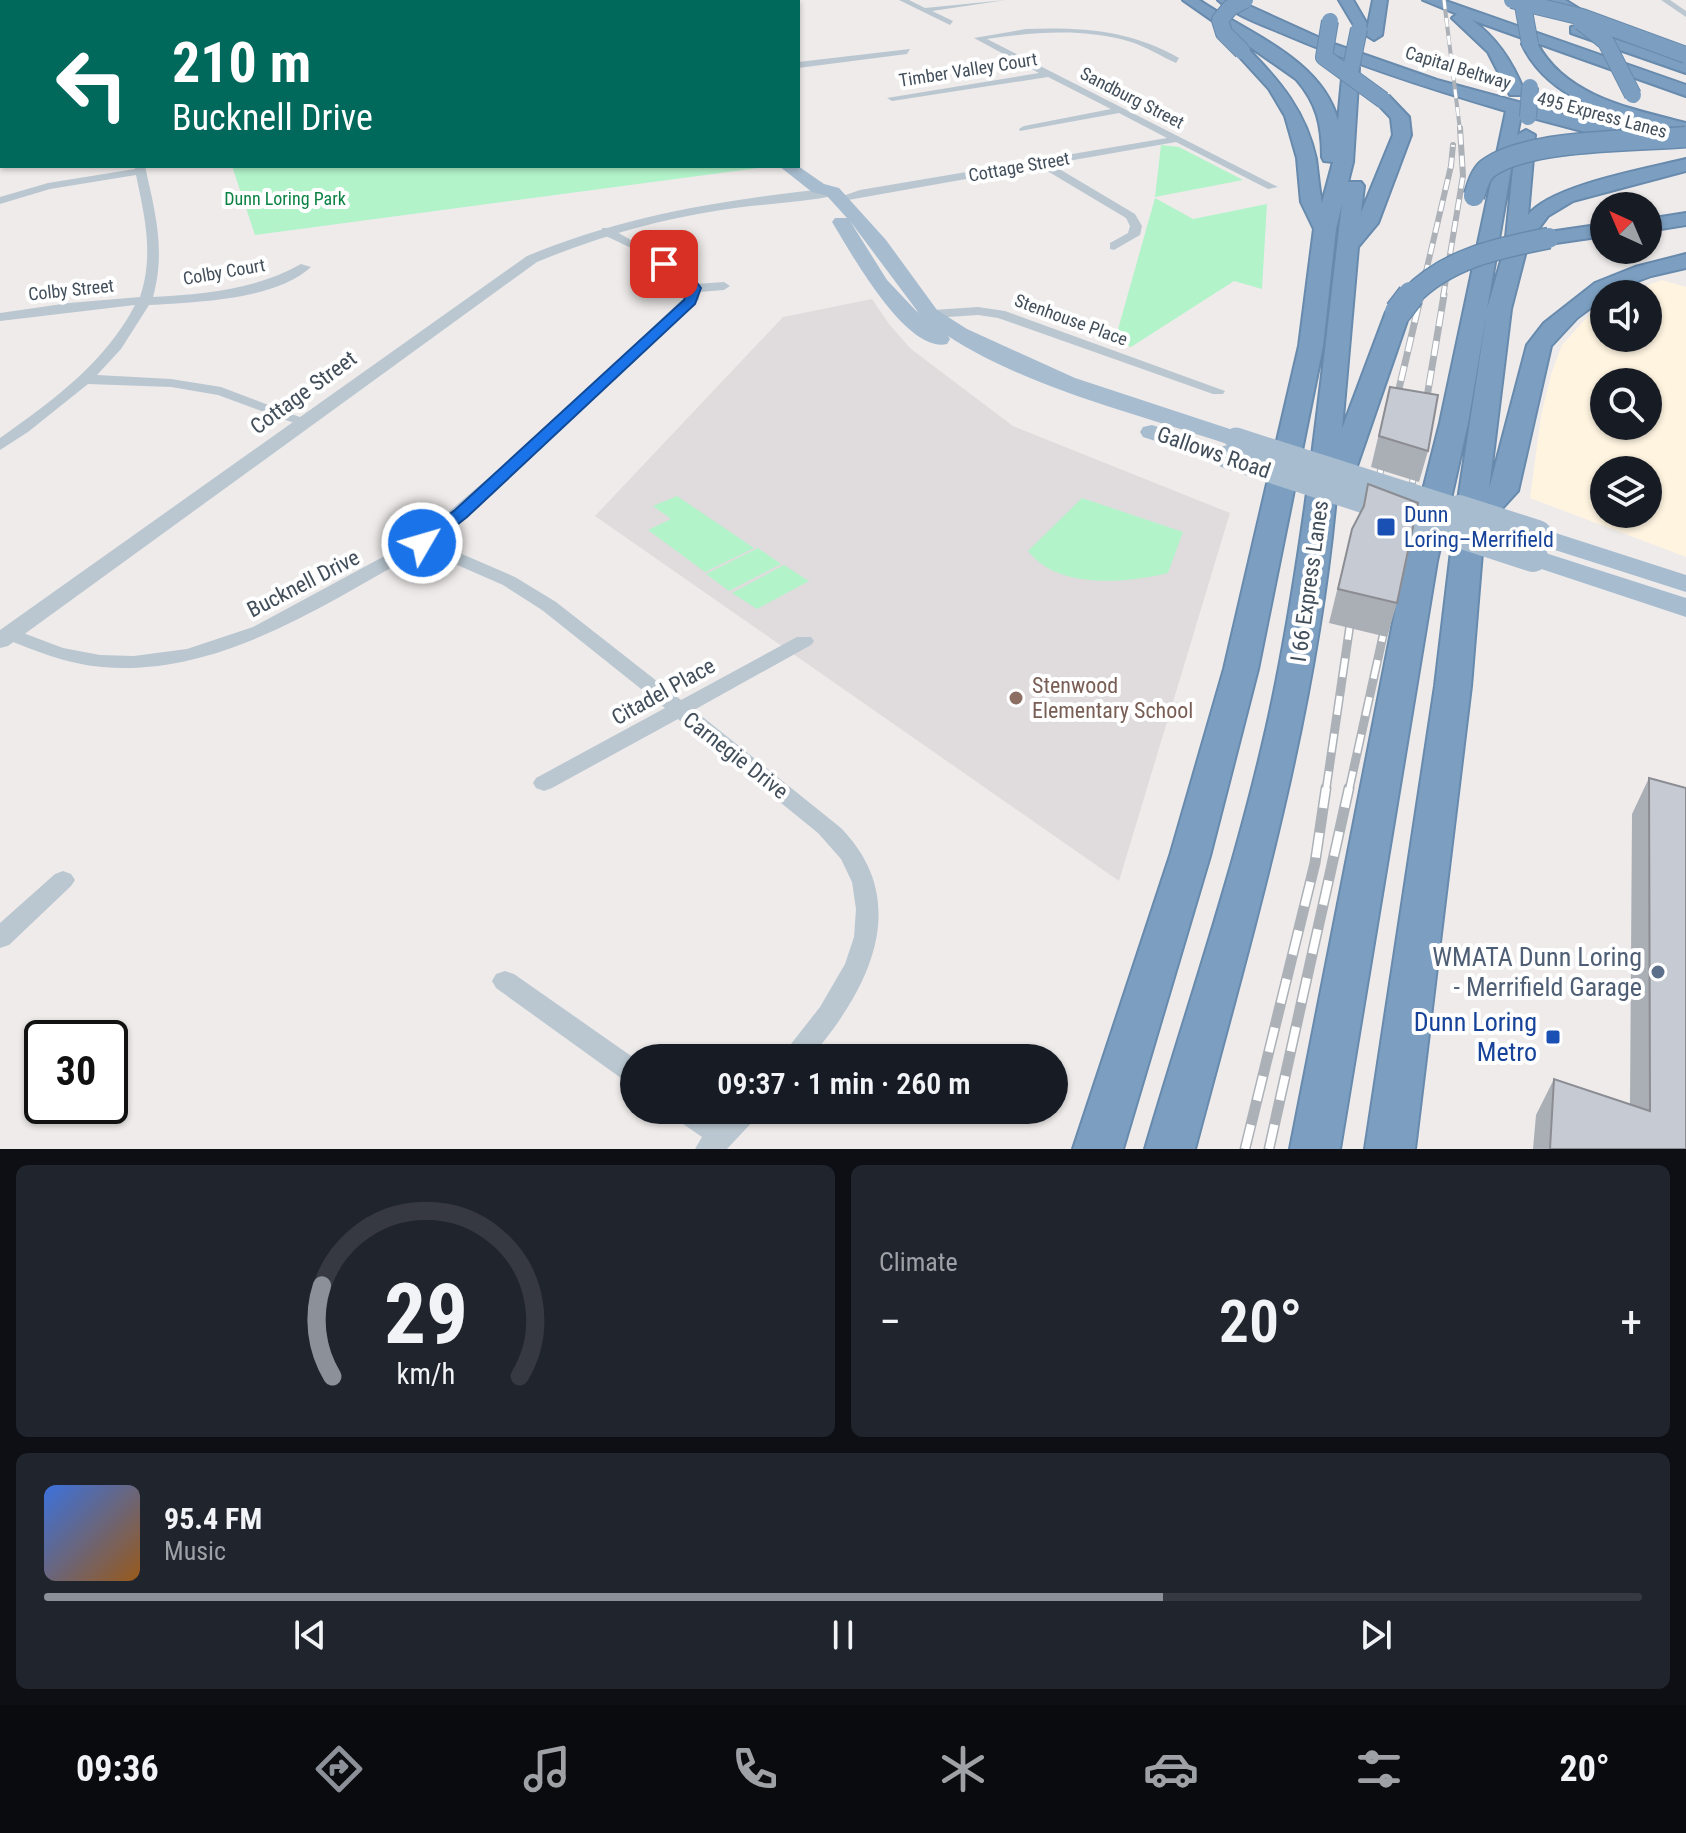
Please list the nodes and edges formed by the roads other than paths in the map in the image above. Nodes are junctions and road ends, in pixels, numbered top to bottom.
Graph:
1 (903, 0) edge
2 (1002, 0) edge
3 (1190, 0) edge
4 (1202, 0) edge
5 (1222, 0) edge
6 (1245, 0) edge
7 (1331, 0) edge
8 (1346, 0) edge
9 (1365, 0) edge
10 (1380, 0) edge
11 (1411, 0) edge
12 (1430, 0) edge
13 (1454, 0) edge
14 (1516, 0) edge
15 (1555, 0) edge
16 (1665, 0) edge
17 (1499, 2) edge
18 (924, 10) junction
19 (1686, 15) edge
20 (1322, 21) junction
21 (950, 23) dead end
22 (1525, 43) junction
23 (1658, 50) junction
24 (907, 51) dead end
25 (1368, 53) junction
26 (1686, 58) edge
27 (1176, 60) dead end
28 (800, 65) edge
29 (1686, 68) edge
30 (1440, 69) dead end
31 (1049, 74) junction
32 (1462, 77) junction
33 (1686, 80) edge
34 (1520, 86) junction
35 (1686, 91) edge
36 (892, 98) dead end
37 (1121, 110) junction
38 (1520, 116) junction
39 (1686, 125) edge
40 (1024, 129) dead end
41 (1686, 137) edge
42 (1178, 139) junction
43 (1686, 152) edge
44 (1396, 157) junction
45 (1042, 163) junction
46 (1686, 165) edge
47 (141, 168) edge
48 (790, 168) edge
49 (1340, 176) junction
50 (1272, 187) dead end
51 (826, 195) junction
52 (0, 201) edge
53 (1686, 219) edge
54 (1662, 223) edge
55 (606, 231) junction
56 (1590, 232) edge
57 (1336, 238) junction
58 (1114, 246) dead end
59 (1686, 261) edge
60 (1512, 263) junction
61 (305, 267) dead end
62 (724, 286) dead end
63 (694, 288) junction
64 (146, 301) junction
65 (918, 315) junction
66 (0, 317) edge
67 (84, 379) junction
68 (1218, 391) dead end
69 (302, 421) junction
70 (1454, 423) junction
71 (0, 445) edge
72 (1469, 526) junction
73 (1317, 536) junction
74 (422, 543) junction
75 (1535, 546) junction
76 (1686, 584) edge
77 (1686, 608) edge
78 (5, 638) edge
79 (804, 641) dead end
80 (679, 710) junction
81 (544, 783) dead end
82 (63, 880) dead end
83 (0, 938) edge
84 (505, 981) dead end
85 (805, 1044) edge
86 (620, 1063) edge
87 (699, 1124) edge
88 (732, 1124) edge
89 (715, 1142) edge
90 (1098, 1149) edge
91 (1170, 1149) edge
92 (1315, 1149) edge
93 (1390, 1149) edge

1 - 18 street
2 - 18 street
3 - 49 highway
4 - 44 highway
5 - 43 highway, Capital Beltway
6 - 32 highway, 495 Express Lanes
6 - 57 highway, bridge
7 - 20 highway
8 - 25 highway
9 - 25 highway
10 - 25 highway, I 66 Express Lanes
11 - 34 highway
12 - 35 highway
13 - 33 highway
14 - 22 highway, bridge
14 - 26 highway, bridge
14 - 39 highway, bridge
15 - 23 highway
16 - 19 street
17 - 23 highway
17 - 29 highway
18 - 21 street
20 - 25 highway
20 - 25 highway, bridge
22 - 34 highway
22 - 39 highway
23 - 26 highway
24 - 28 street
25 - 44 highway
25 - 49 highway
25 - 57 highway, I 66 Express Lanes
27 - 31 street, Sandburg Street
30 - 32 highway
31 - 36 street, Timber Valley Court
31 - 37 street, Sandburg Street
32 - 41 highway, 495 Express Lanes
34 - 38 highway
37 - 40 street
37 - 42 street, Sandburg Street
38 - 60 highway
38 - 70 highway
41 - 70 highway, bridge
42 - 45 street, Cottage Street
42 - 50 street, Sandburg Street
44 - 57 highway
45 - 51 street, Cottage Street
45 - 58 street
46 - 60 highway
47 - 52 street
47 - 64 street
48 - 51 main road, Gallows Road
49 - 57 highway
51 - 55 street, Cottage Street
51 - 65 main road, Gallows Road
53 - 54 highway
55 - 63 street
55 - 69 street, Cottage Street
56 - 73 highway, bridge
57 - 73 highway, I 66 Express Lanes
57 - 90 highway
59 - 72 highway
60 - 72 highway
61 - 64 street, Colby Court
62 - 63 street
63 - 74 street, Bucknell Drive
64 - 66 street, Colby Street
64 - 67 street
65 - 68 street, Stenhouse Place
65 - 75 main road, Gallows Road, bridge
67 - 69 street
67 - 71 street
69 - 78 street, Cottage Street
70 - 92 highway
72 - 93 highway
73 - 91 highway, I 66 Express Lanes
74 - 78 street, Bucknell Drive
74 - 80 street, Carnegie Drive
75 - 76 main road, Gallows Road
75 - 77 main road, Gallows Road
79 - 80 street, Citadel Place
80 - 81 street, Citadel Place
80 - 85 street, Carnegie Drive
82 - 83 street
84 - 86 street
87 - 89 street
88 - 89 street

